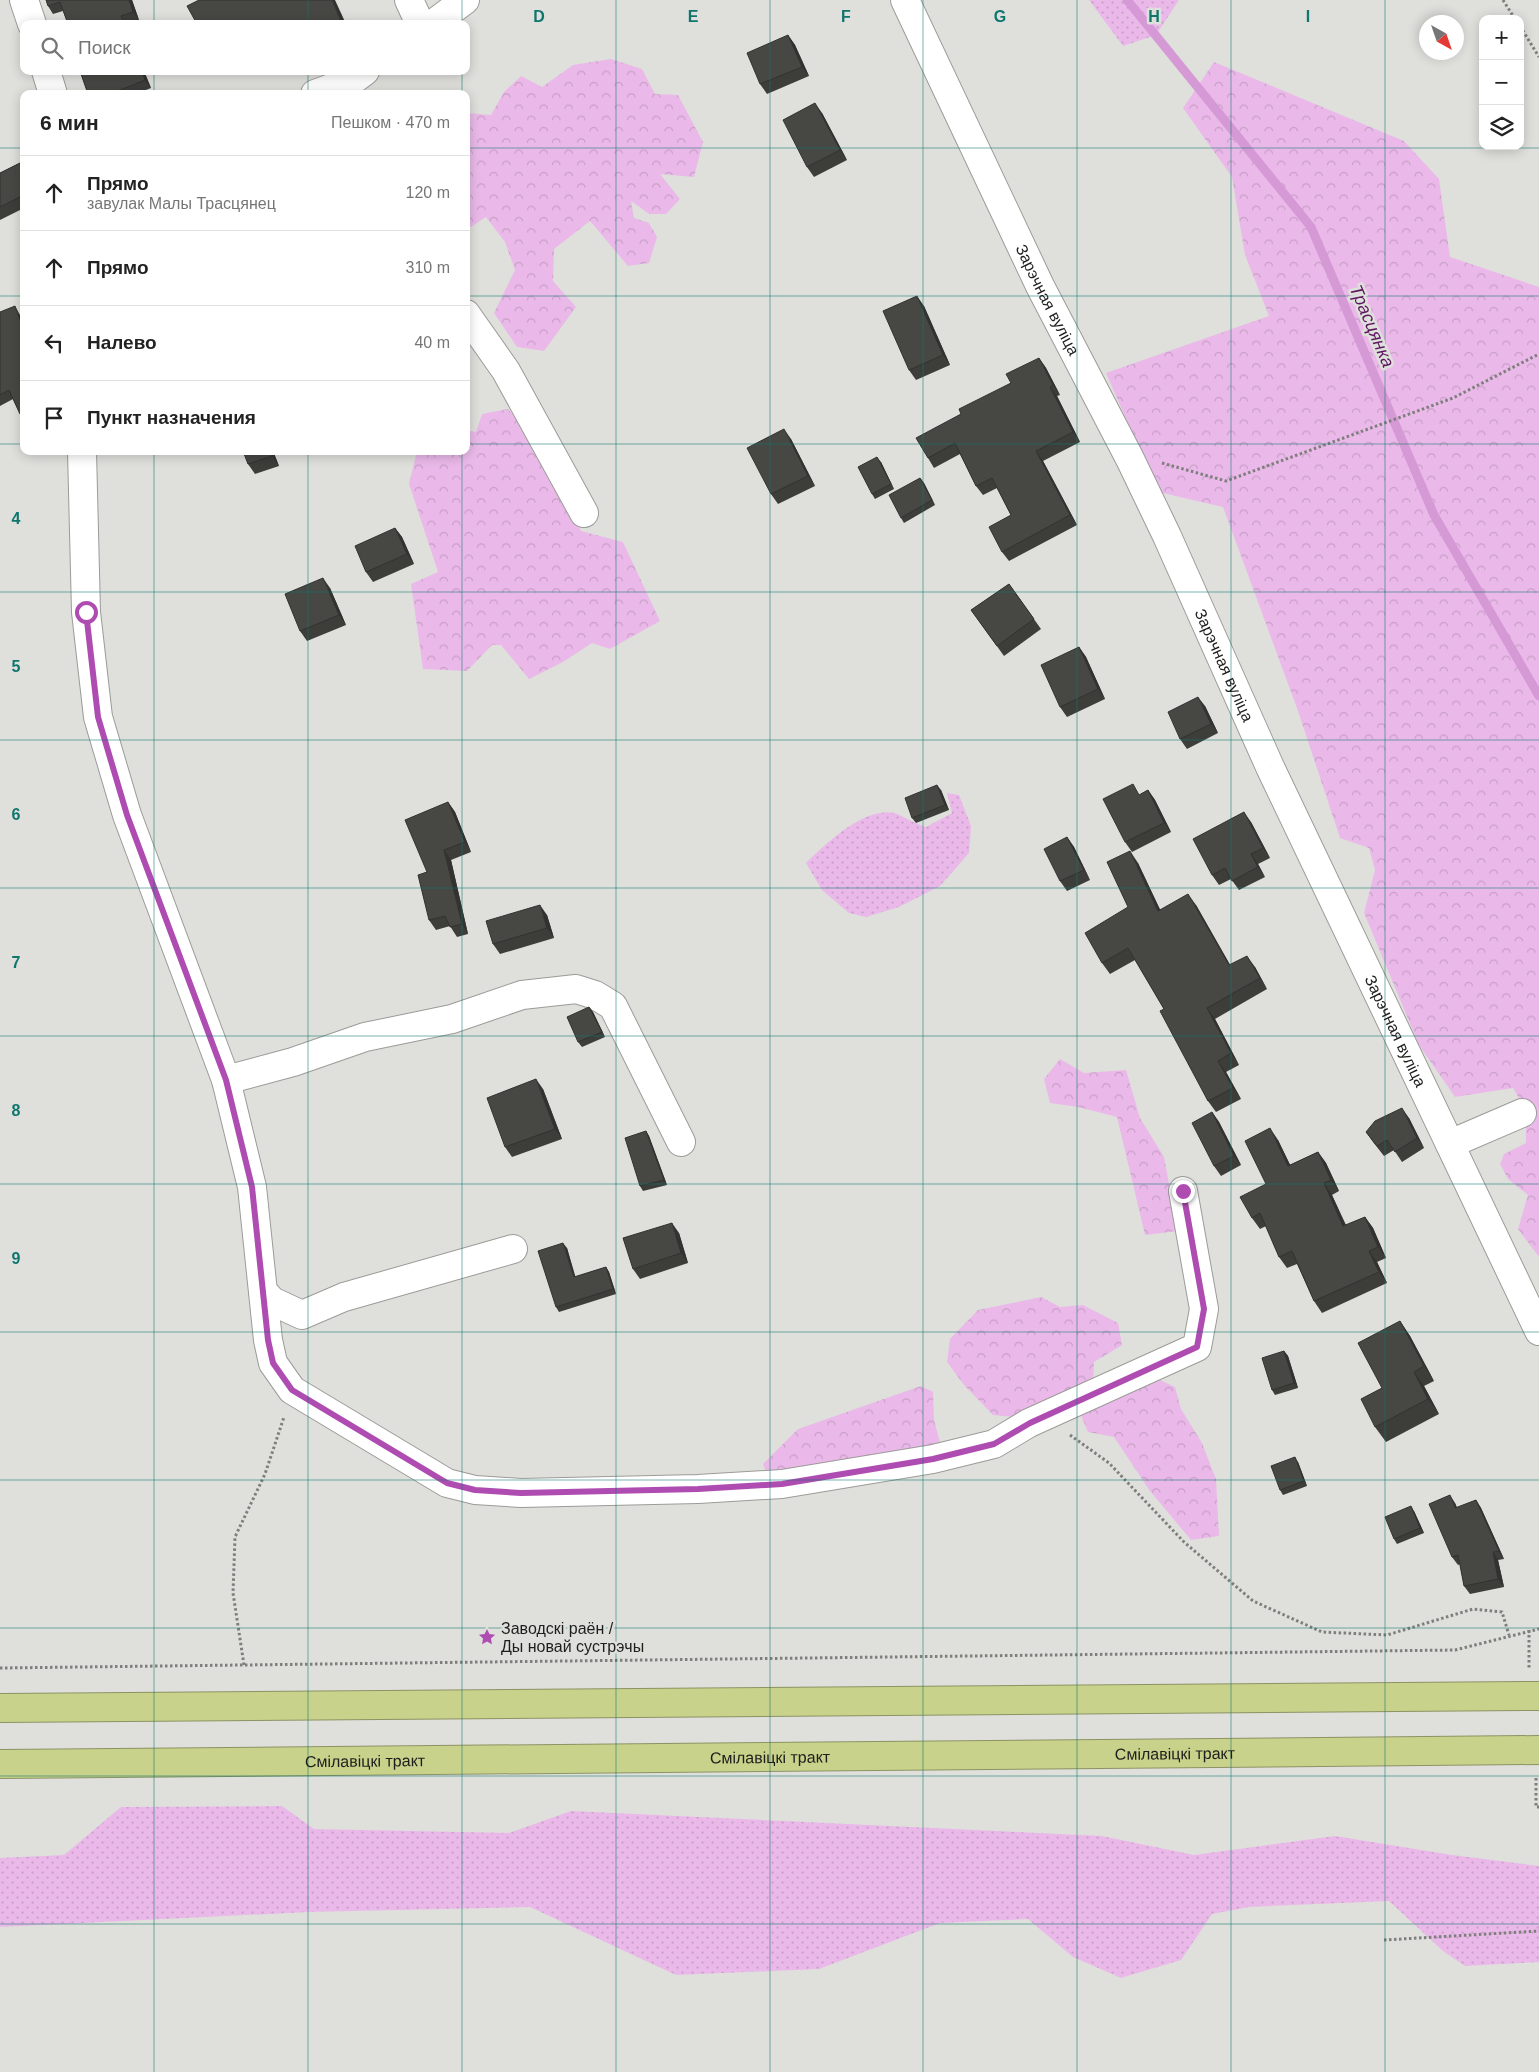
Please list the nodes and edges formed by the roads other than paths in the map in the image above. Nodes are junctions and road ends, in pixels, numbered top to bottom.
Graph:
1 (24, 0) edge
2 (409, 0) edge
3 (465, 0) edge
4 (905, 0) edge
5 (31, 20) edge
6 (418, 20) edge
7 (438, 20) edge
8 (47, 75) edge
9 (360, 75) edge
10 (52, 90) edge
11 (326, 90) edge
12 (470, 320) edge
13 (82, 455) edge
14 (584, 513) dead end
15 (226, 1080) junction
16 (1522, 1113) dead end
17 (681, 1142) dead end
18 (1450, 1144) junction
19 (1183, 1191) dead end
20 (513, 1250) dead end
21 (263, 1291) junction
22 (1539, 1331) edge
23 (1534, 1696) edge
24 (0, 1708) edge
25 (1539, 1750) edge
26 (0, 1764) edge

1 - 5 street
2 - 6 street
3 - 7 street
4 - 18 street, Зарэчная вуліца
8 - 10 street
9 - 11 street
12 - 14 street
13 - 15 street
15 - 17 street
15 - 21 street
16 - 18 street
18 - 22 street, Зарэчная вуліца
19 - 21 street
20 - 21 street
23 - 24 highway
25 - 26 highway, Смілавіцкі тракт

